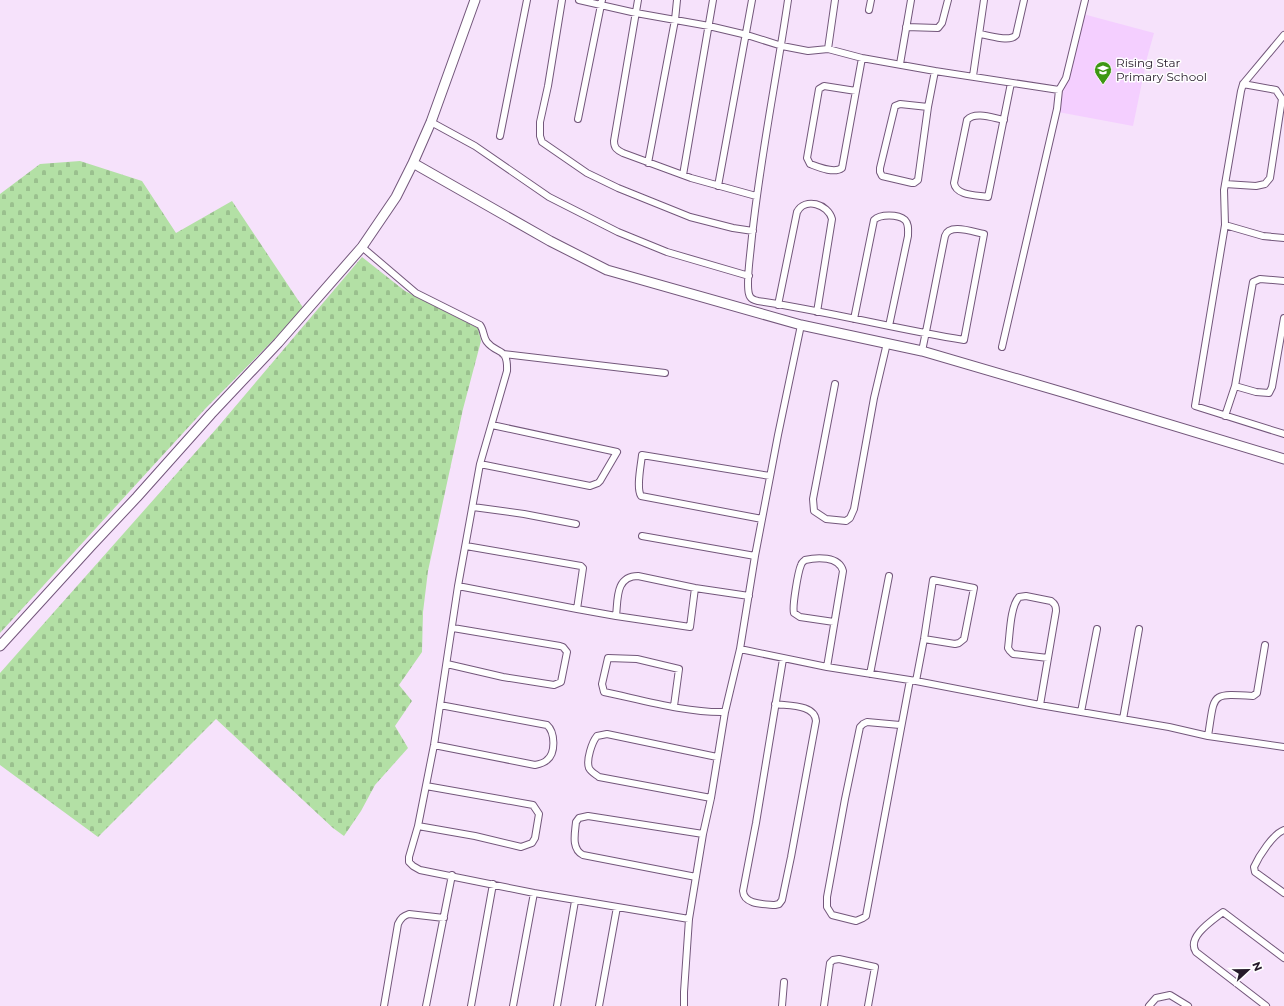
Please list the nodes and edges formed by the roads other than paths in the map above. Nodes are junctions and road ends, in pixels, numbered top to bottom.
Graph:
1 (475, 0) edge
2 (528, 0) edge
3 (562, 0) edge
4 (579, 0) edge
5 (638, 0) edge
6 (677, 0) edge
7 (713, 0) edge
8 (752, 0) edge
9 (788, 0) edge
10 (835, 0) edge
11 (871, 0) edge
12 (910, 0) edge
13 (948, 0) edge
14 (984, 0) edge
15 (1024, 0) edge
16 (1085, 0) edge
17 (601, 3) edge
18 (869, 10) dead end
19 (636, 13) junction
20 (675, 20) junction
21 (709, 26) junction
22 (906, 27) junction
23 (980, 34) junction
24 (747, 35) junction
25 (1284, 36) edge
26 (782, 46) junction
27 (828, 49) junction
28 (862, 58) junction
29 (900, 64) junction
30 (935, 71) junction
31 (973, 76) junction
32 (1012, 83) junction
33 (1243, 84) junction
34 (1059, 90) junction
35 (856, 91) junction
36 (928, 107) junction
37 (578, 119) dead end
38 (1004, 120) junction
39 (431, 122) junction
40 (500, 136) dead end
41 (648, 163) junction
42 (413, 164) junction
43 (683, 175) junction
44 (1225, 184) junction
45 (718, 186) junction
46 (756, 196) junction
47 (1225, 225) junction
48 (753, 231) junction
49 (1284, 238) edge
50 (362, 247) junction
51 (749, 276) junction
52 (1284, 281) edge
53 (778, 305) junction
54 (817, 312) junction
55 (1284, 318) edge
56 (854, 320) junction
57 (801, 325) junction
58 (889, 326) junction
59 (925, 334) junction
60 (886, 343) junction
61 (1002, 348) dead end
62 (922, 351) junction
63 (504, 354) junction
64 (665, 373) dead end
65 (835, 384) dead end
66 (1235, 386) junction
67 (1225, 416) junction
68 (492, 425) junction
69 (1284, 434) edge
70 (1284, 459) edge
71 (480, 464) junction
72 (770, 476) junction
73 (472, 507) junction
74 (762, 519) junction
75 (576, 524) dead end
76 (642, 536) dead end
77 (466, 546) junction
78 (755, 556) junction
79 (889, 576) dead end
80 (458, 586) junction
81 (695, 588) junction
82 (749, 596) junction
83 (577, 609) junction
84 (616, 616) junction
85 (834, 622) junction
86 (453, 628) junction
87 (1097, 629) dead end
88 (1139, 629) dead end
89 (924, 639) junction
90 (1266, 645) dead end
91 (0, 646) edge
92 (740, 649) junction
93 (1048, 658) junction
94 (783, 659) junction
95 (447, 664) junction
96 (827, 667) junction
97 (870, 674) junction
98 (913, 681) junction
99 (775, 704) junction
100 (440, 705) junction
101 (1040, 705) junction
102 (674, 706) junction
103 (725, 712) junction
104 (1081, 712) junction
105 (1123, 719) junction
106 (900, 725) junction
107 (1208, 736) junction
108 (434, 745) junction
109 (1284, 747) edge
110 (717, 757) junction
111 (426, 786) junction
112 (711, 798) junction
113 (418, 826) junction
114 (1284, 830) edge
115 (703, 834) junction
116 (452, 875) junction
117 (696, 877) junction
118 (493, 884) junction
119 (534, 893) junction
120 (1284, 893) edge
121 (575, 900) junction
122 (616, 907) junction
123 (444, 918) junction
124 (689, 919) junction
125 (1284, 958) edge
126 (784, 982) dead end
127 (384, 1006) edge
128 (426, 1006) edge
129 (471, 1006) edge
130 (513, 1006) edge
131 (556, 1006) edge
132 (599, 1006) edge
133 (684, 1006) edge
134 (782, 1006) edge
135 (824, 1006) edge
136 (868, 1006) edge
137 (1149, 1006) edge
138 (1188, 1006) edge
139 (1266, 1006) edge

1 - 39 main road
2 - 40 street
3 - 48 street
4 - 17 street
5 - 19 street
6 - 20 street
7 - 21 street
8 - 24 street
9 - 26 street
10 - 27 street
11 - 18 street
12 - 22 street
13 - 22 street
14 - 23 street
15 - 23 street
16 - 34 street
17 - 19 street
17 - 37 street
19 - 20 street
19 - 41 street
20 - 21 street
20 - 41 street
21 - 24 street
21 - 43 street
22 - 29 street
23 - 31 street
24 - 26 street
24 - 45 street
25 - 33 street
26 - 27 street
26 - 46 street
27 - 28 street
28 - 29 street
28 - 35 street
29 - 30 street
30 - 31 street
30 - 36 street
31 - 32 street
32 - 34 street
32 - 38 street
33 - 44 street
33 - 44 street
34 - 61 street
35 - 35 street
36 - 36 street
38 - 38 street
39 - 42 main road
39 - 51 street
41 - 43 street
42 - 50 main road
42 - 57 main road
43 - 45 street
44 - 47 street
45 - 46 street
46 - 48 street
47 - 49 street
47 - 67 street
48 - 51 street
50 - 63 street
50 - 91 main road
51 - 53 street
52 - 66 street
53 - 54 street
53 - 54 street
54 - 56 street
55 - 66 street
56 - 58 street
56 - 58 street
57 - 60 main road
57 - 72 street
58 - 59 street
59 - 59 street
59 - 62 street
60 - 62 main road
60 - 65 street
62 - 70 main road
63 - 64 street
63 - 68 street
66 - 67 street
67 - 69 street
68 - 71 street
68 - 71 street
71 - 73 street
72 - 74 street
72 - 74 street
73 - 75 street
73 - 77 street
74 - 78 street
76 - 78 street
77 - 80 street
77 - 83 street
78 - 82 street
79 - 97 street
80 - 83 street
80 - 86 street
81 - 82 street
81 - 84 street
81 - 84 street
82 - 92 street
83 - 84 street
85 - 85 street
85 - 96 street
86 - 95 street
86 - 95 street
87 - 104 street
88 - 105 street
89 - 89 street
89 - 98 street
90 - 107 street
92 - 94 street
92 - 103 street
93 - 93 street
93 - 101 street
94 - 96 street
94 - 99 street
95 - 100 street
96 - 97 street
97 - 98 street
98 - 101 street
98 - 106 street
99 - 99 street
100 - 108 street
100 - 108 street
101 - 104 street
102 - 102 street
102 - 103 street
103 - 110 street
104 - 105 street
105 - 107 street
106 - 106 street
107 - 109 street
108 - 111 street
110 - 112 street
110 - 112 street
111 - 113 street
111 - 113 street
112 - 115 street
113 - 116 street
114 - 120 street
115 - 117 street
115 - 117 street
116 - 118 street
116 - 123 street
117 - 124 street
118 - 119 street
118 - 129 street
119 - 121 street
119 - 130 street
121 - 122 street
121 - 131 street
122 - 124 street
122 - 132 street
123 - 127 street
123 - 128 street
124 - 133 street
125 - 139 street
126 - 134 street
135 - 136 street
137 - 138 street

